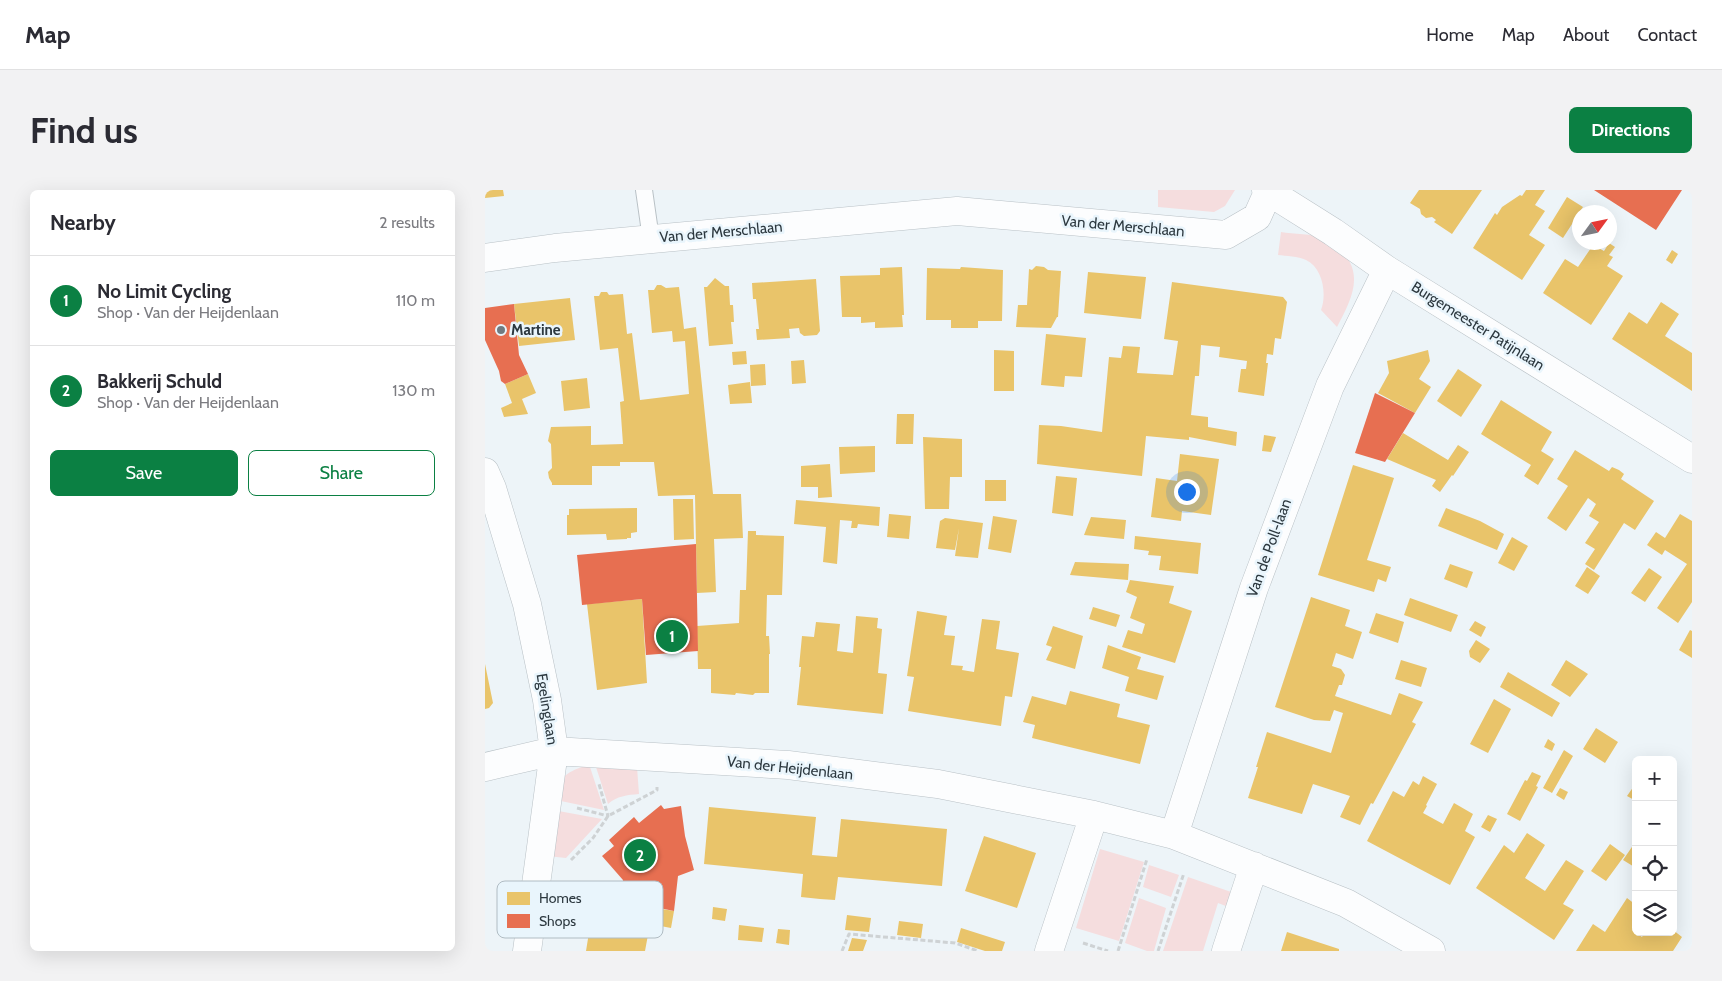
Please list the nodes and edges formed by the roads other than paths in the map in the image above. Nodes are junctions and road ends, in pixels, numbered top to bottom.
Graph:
1 (644, 190) edge
2 (1268, 191) edge
3 (965, 200) edge
4 (651, 239) junction
5 (485, 258) edge
6 (1387, 270) junction
7 (1692, 459) edge
8 (485, 472) edge
9 (554, 751) junction
10 (485, 767) edge
11 (1094, 815) junction
12 (1174, 835) junction
13 (1254, 866) junction
14 (536, 881) edge
15 (529, 938) edge
16 (527, 951) edge
17 (1049, 951) edge
18 (1226, 951) edge
19 (1431, 951) edge

1 - 4 lane
2 - 3 street, Van der Merschlaan
2 - 6 street, Burgemeester Patijnlaan
3 - 4 street, Van der Merschlaan
4 - 5 street, Van der Merschlaan
6 - 7 street, Burgemeester Patijnlaan
6 - 12 street, Van de Poll-laan
8 - 9 street, Egelinglaan
9 - 10 street, Van der Heijdenlaan
9 - 11 street, Van der Heijdenlaan
9 - 14 street, Egelinglaan
11 - 12 street, Van der Heijdenlaan
11 - 17 street
12 - 13 street, Van der Heijdenlaan
13 - 18 street
13 - 19 street, Van der Heijdenlaan
15 - 16 street, Egelinglaan

